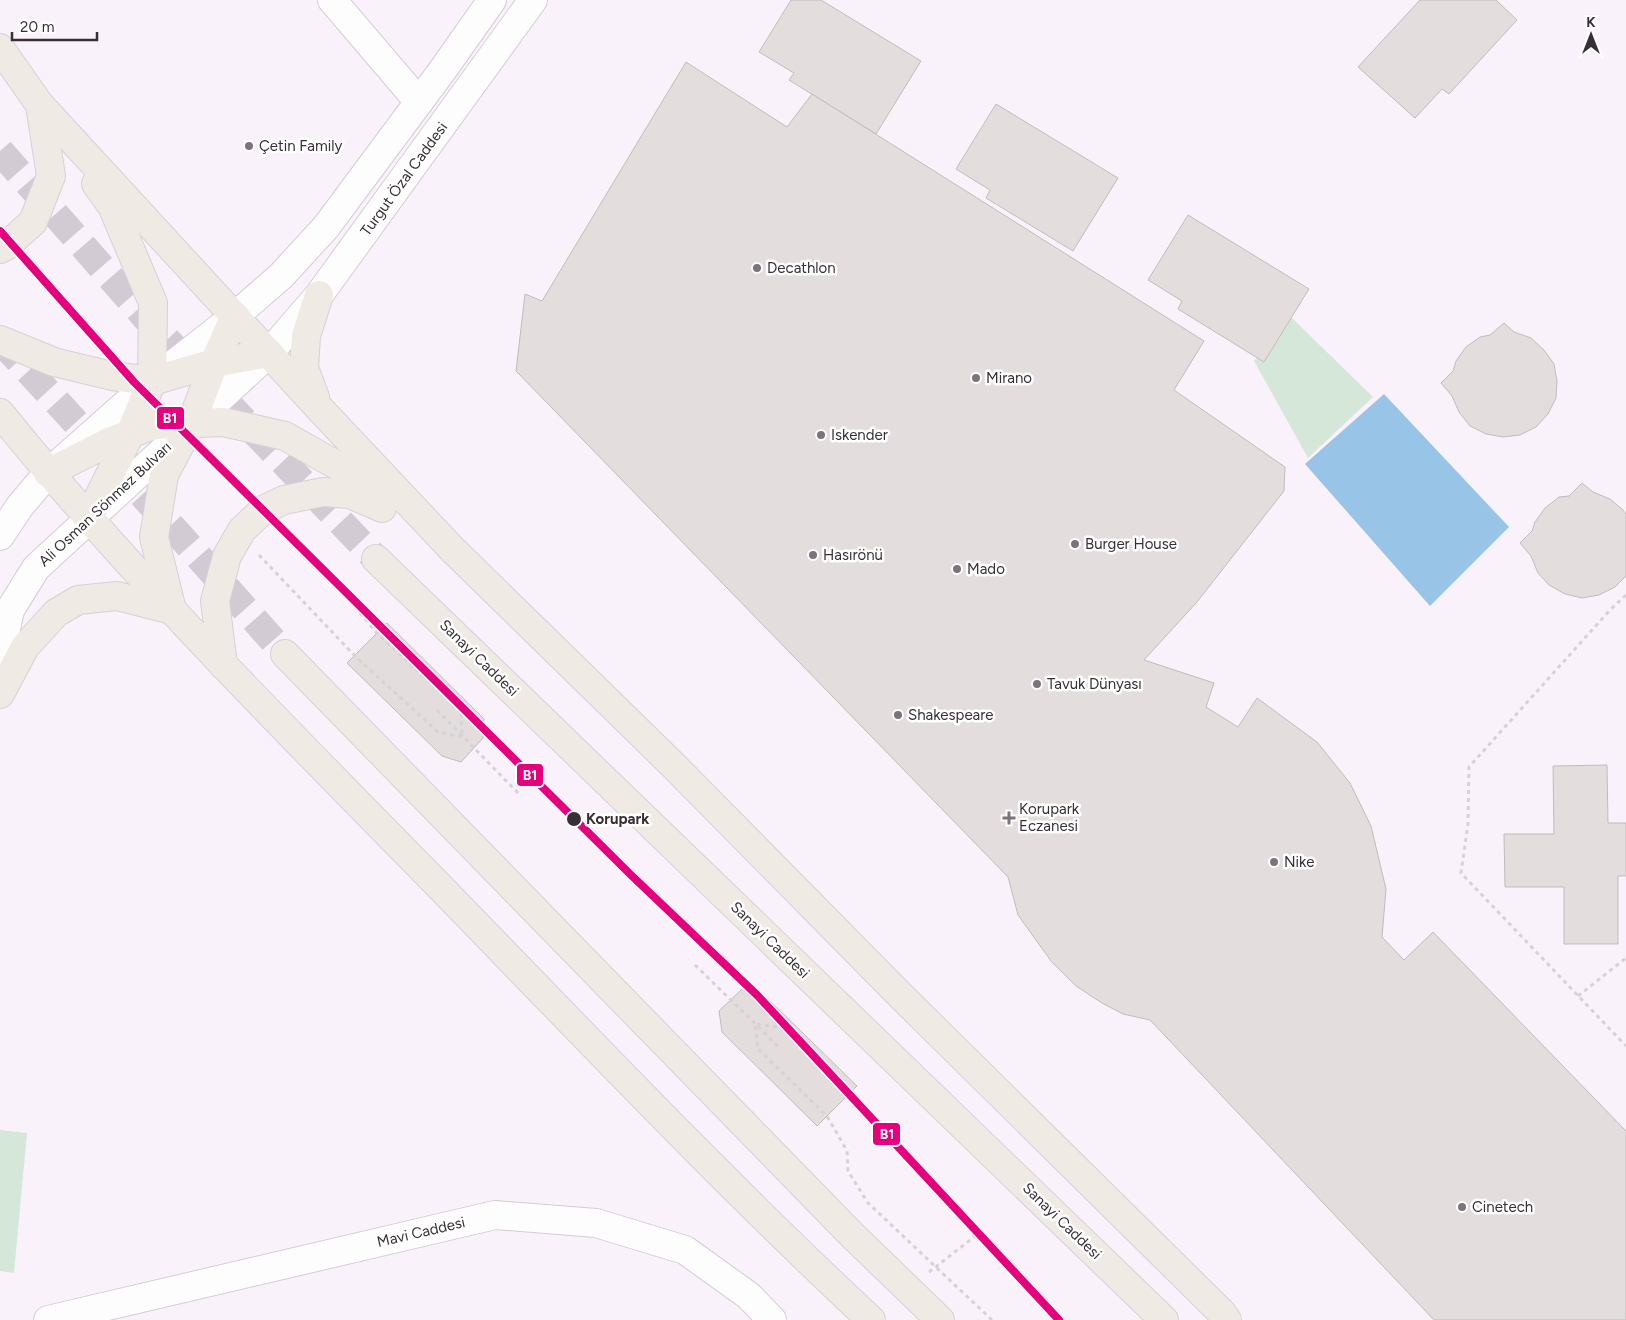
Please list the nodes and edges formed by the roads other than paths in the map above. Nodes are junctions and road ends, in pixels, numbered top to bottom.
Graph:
1 (332, 0) edge
2 (492, 0) edge
3 (533, 0) edge
4 (0, 48) edge
5 (420, 102) junction
6 (40, 105) junction
7 (0, 249) edge
8 (320, 295) junction
9 (236, 316) junction
10 (0, 340) edge
11 (269, 353) junction
12 (214, 363) junction
13 (152, 381) junction
14 (319, 408) junction
15 (0, 413) edge
16 (191, 424) junction
17 (130, 434) junction
18 (48, 472) junction
19 (89, 517) junction
20 (0, 536) edge
21 (452, 549) junction
22 (376, 559) tunnel mouth
23 (172, 610) junction
24 (285, 654) tunnel mouth
25 (0, 658) edge
26 (223, 665) junction
27 (0, 694) edge
28 (48, 1320) edge
29 (772, 1320) edge
30 (871, 1320) edge
31 (940, 1320) edge
32 (1164, 1320) edge
33 (1227, 1320) edge

1 - 5 main road
2 - 5 main road
3 - 8 main road, Turgut Özal Caddesi
4 - 6 highway
5 - 9 main road
6 - 7 highway
6 - 9 highway
6 - 13 highway
8 - 11 main road, Turgut Özal Caddesi
8 - 14 highway
9 - 11 highway
9 - 12 highway
9 - 13 main road
10 - 13 highway
11 - 12 highway
11 - 14 highway
11 - 16 main road, Ali Osman Sönmez Bulvarı
12 - 13 highway
12 - 16 highway
13 - 17 highway
13 - 18 main road
14 - 21 highway
15 - 18 highway
16 - 17 highway
16 - 19 main road, Ali Osman Sönmez Bulvarı
16 - 21 highway
16 - 23 highway
17 - 18 highway
17 - 19 highway
18 - 19 highway
18 - 20 main road
19 - 23 highway
19 - 25 main road, Ali Osman Sönmez Bulvarı
21 - 26 highway
21 - 33 highway
22 - 32 highway, Sanayi Caddesi
23 - 26 highway
23 - 27 highway
24 - 31 highway
26 - 30 highway
28 - 29 main road, Mavi Caddesi

